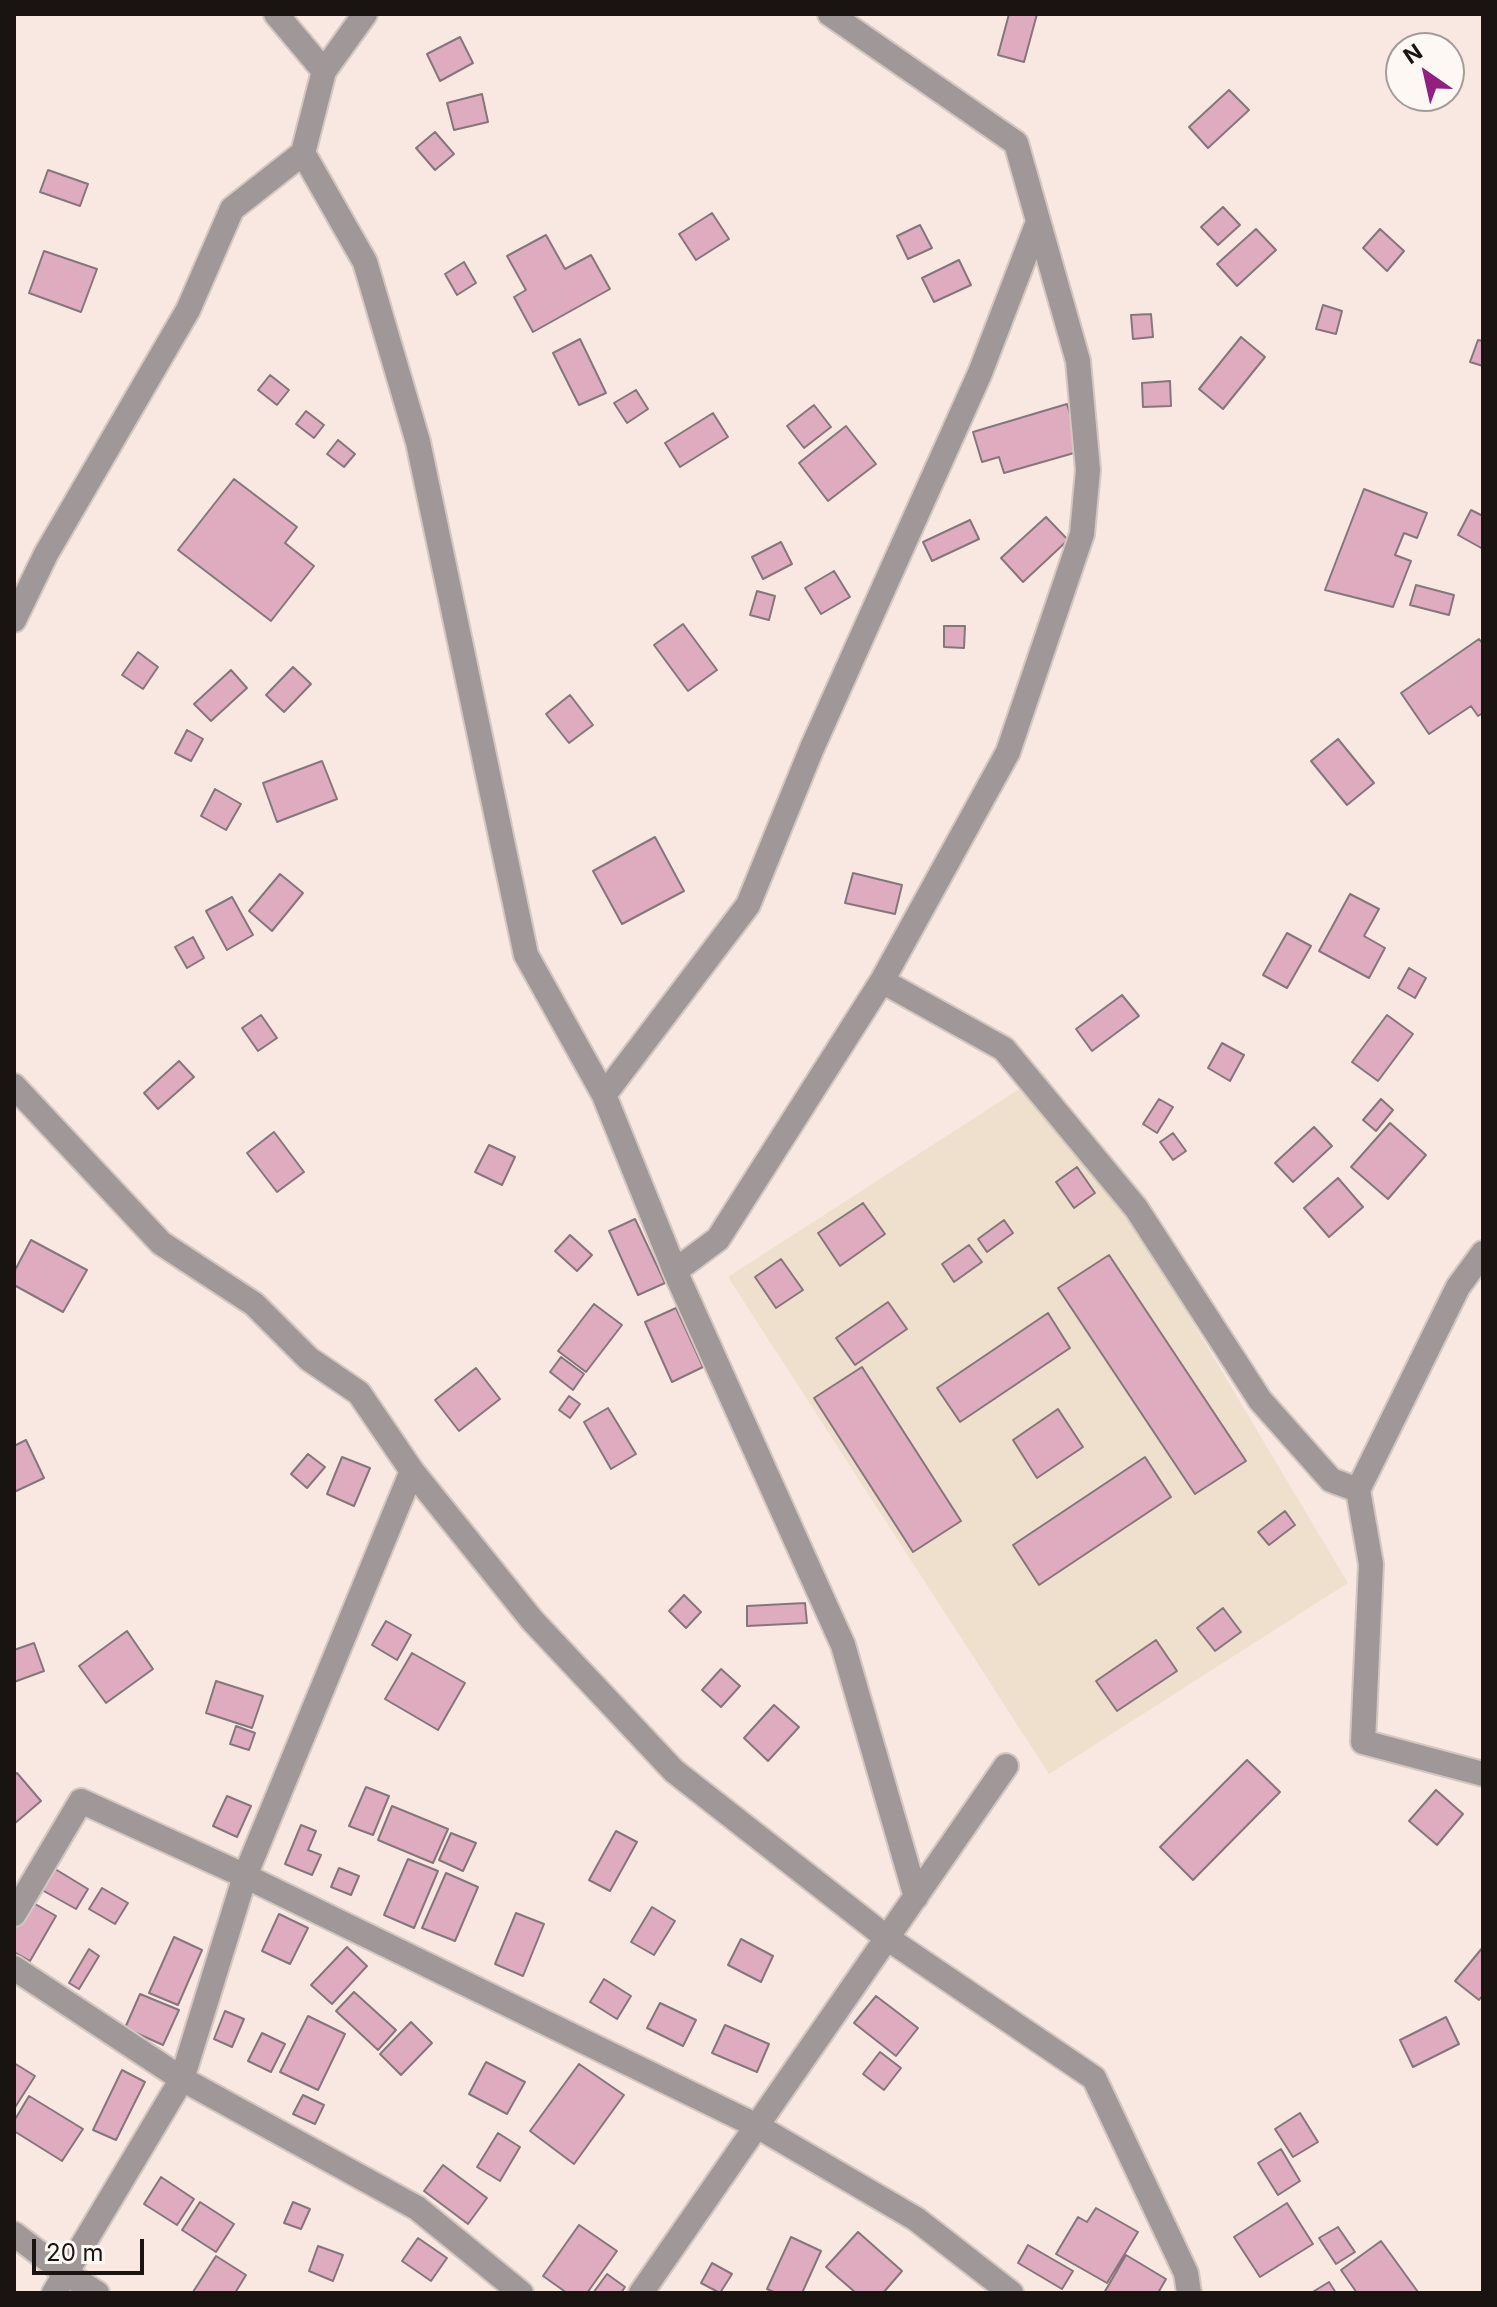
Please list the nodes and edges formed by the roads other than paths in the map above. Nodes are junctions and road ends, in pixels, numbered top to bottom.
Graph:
1 (276, 14) edge
2 (365, 14) edge
3 (830, 14) edge
4 (324, 71) junction
5 (303, 153) junction
6 (1038, 222) junction
7 (14, 620) edge
8 (882, 981) junction
9 (14, 1086) edge
10 (604, 1095) junction
11 (1483, 1253) edge
12 (675, 1271) junction
13 (412, 1471) junction
14 (1358, 1490) junction
15 (1006, 1766) dead end
16 (1483, 1774) edge
17 (245, 1876) junction
18 (916, 1897) junction
19 (14, 1914) edge
20 (887, 1938) junction
21 (14, 1968) edge
22 (182, 2079) junction
23 (757, 2126) junction
24 (14, 2234) edge
25 (59, 2283) edge
26 (97, 2293) edge
27 (521, 2293) edge
28 (641, 2293) edge
29 (1011, 2293) edge
30 (1189, 2293) edge

1 - 4 street
2 - 4 street
3 - 6 street
4 - 5 street
5 - 7 street
5 - 10 street
6 - 8 street
6 - 10 street
8 - 12 street
8 - 14 street
9 - 13 street
10 - 12 street
11 - 14 street
12 - 18 street
13 - 17 street
13 - 20 street
14 - 16 street
15 - 18 street
17 - 19 street
17 - 22 street
17 - 23 street
18 - 20 street
20 - 23 street
20 - 30 street
21 - 22 street
22 - 25 street
22 - 27 street
23 - 28 street
23 - 29 street
24 - 25 street
25 - 26 street

